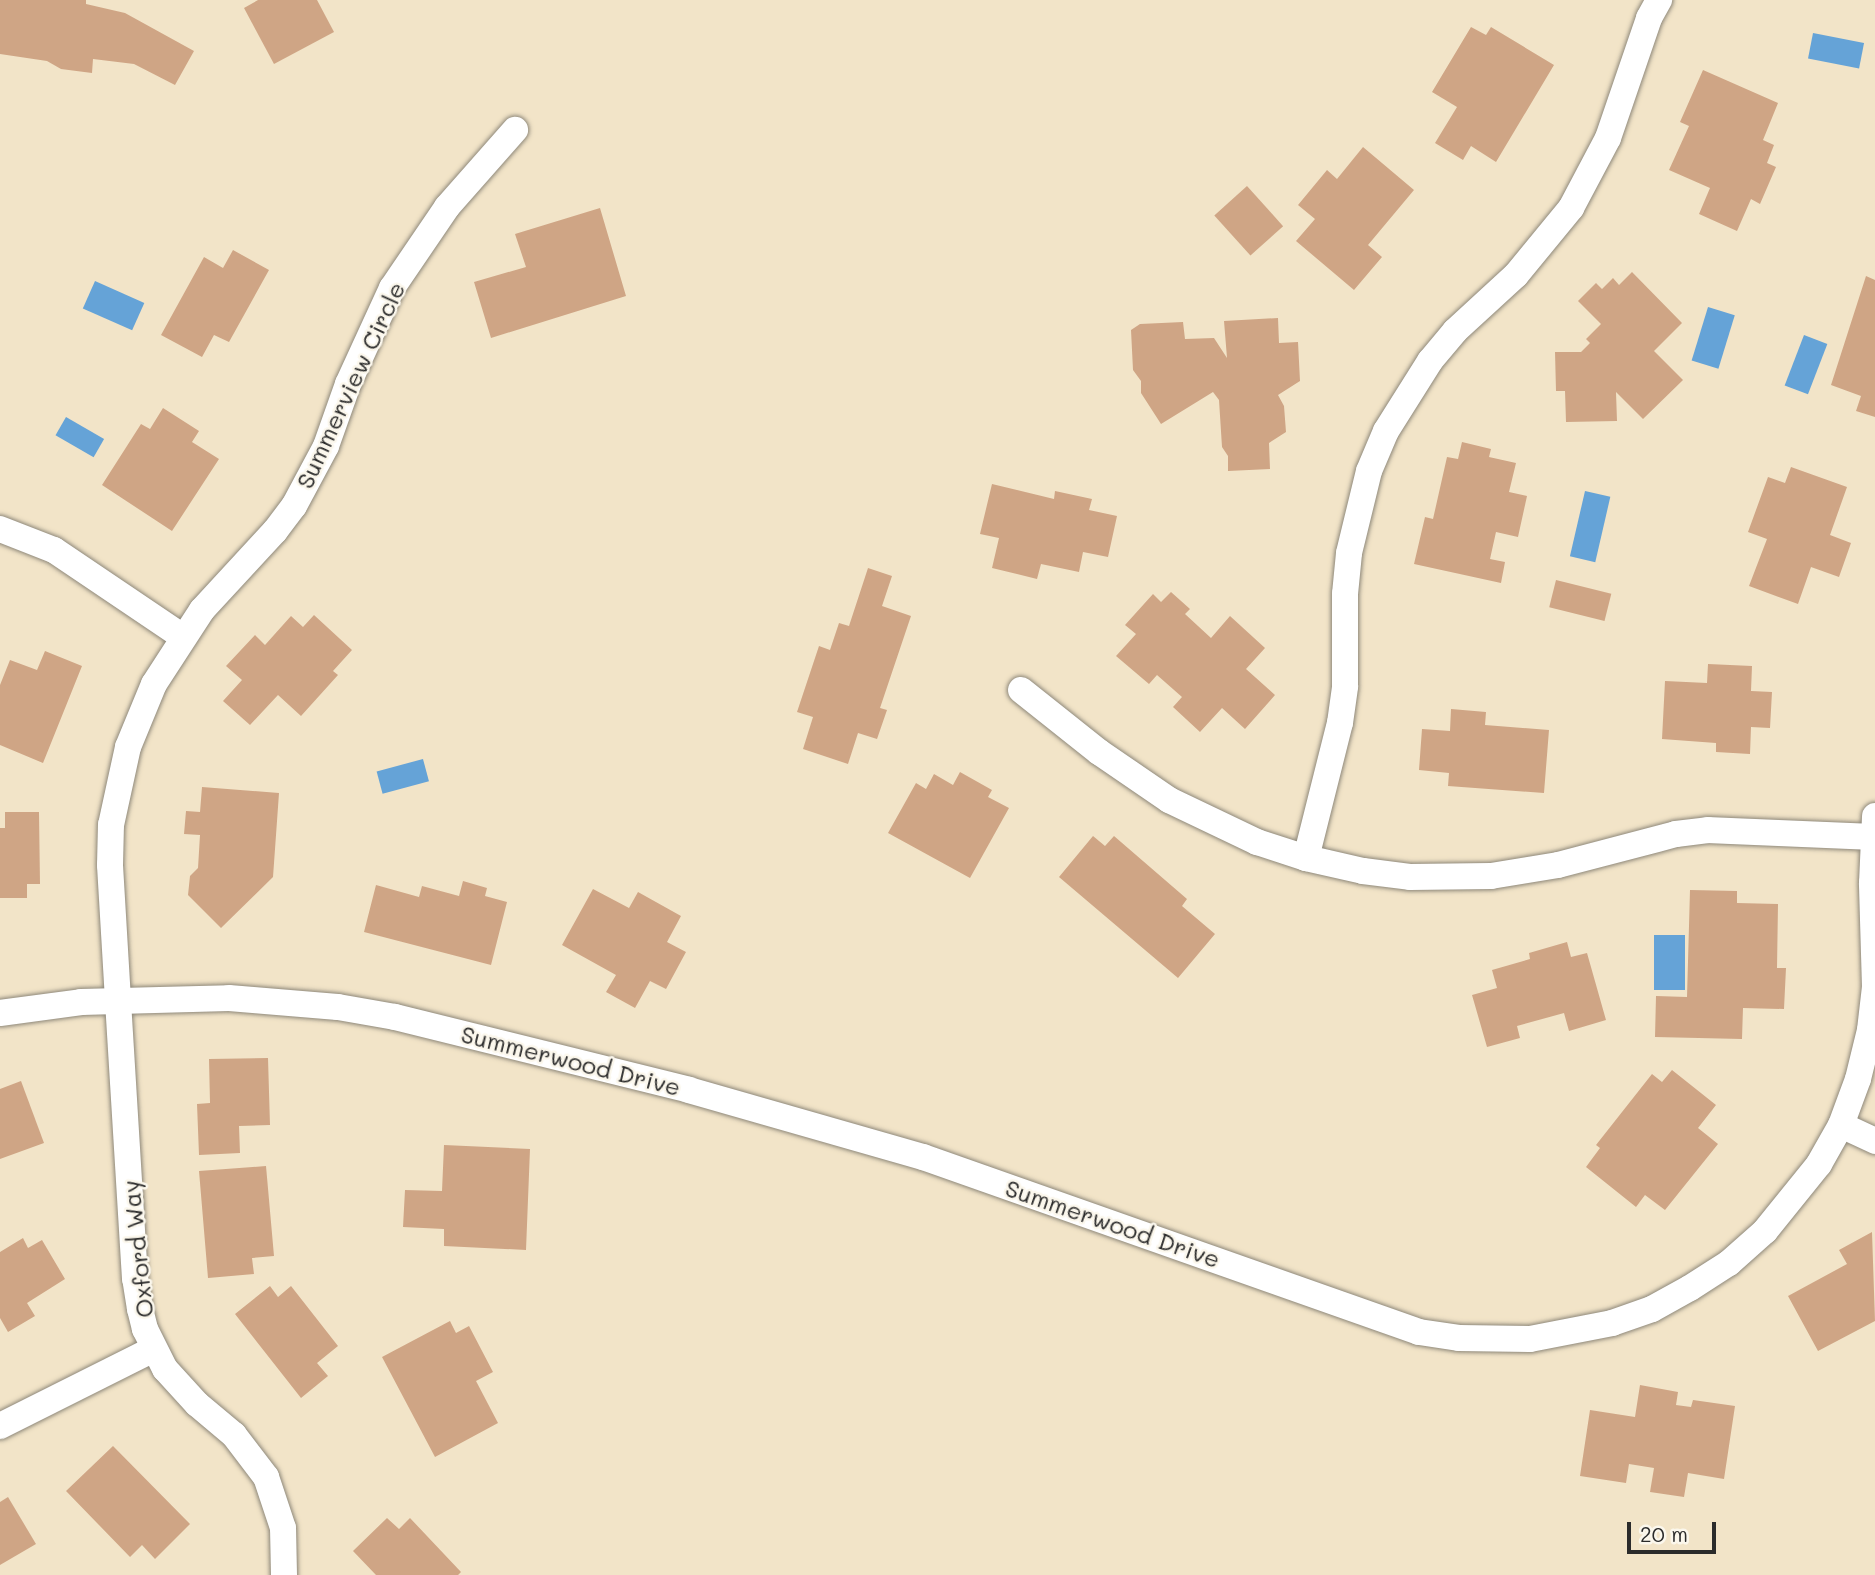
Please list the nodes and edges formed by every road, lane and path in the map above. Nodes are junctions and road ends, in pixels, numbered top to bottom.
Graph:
1 (1659, 0) edge
2 (515, 130) dead end
3 (0, 529) edge
4 (183, 637) junction
5 (1021, 690) dead end
6 (1874, 827) edge
7 (1306, 859) junction
8 (118, 1000) junction
9 (0, 1013) edge
10 (1841, 1125) junction
11 (1875, 1141) edge
12 (154, 1349) junction
13 (0, 1426) edge
14 (284, 1575) edge

1 - 7 street
2 - 4 street, Summerview Circle
3 - 4 street
4 - 8 street, Summerview Circle
5 - 7 street
6 - 7 street
6 - 10 street, Summerwood Drive
8 - 9 street, Summerwood Drive
8 - 10 street, Summerwood Drive
8 - 12 street, Oxford Way
10 - 11 street
12 - 13 street
12 - 14 street, Oxford Way

